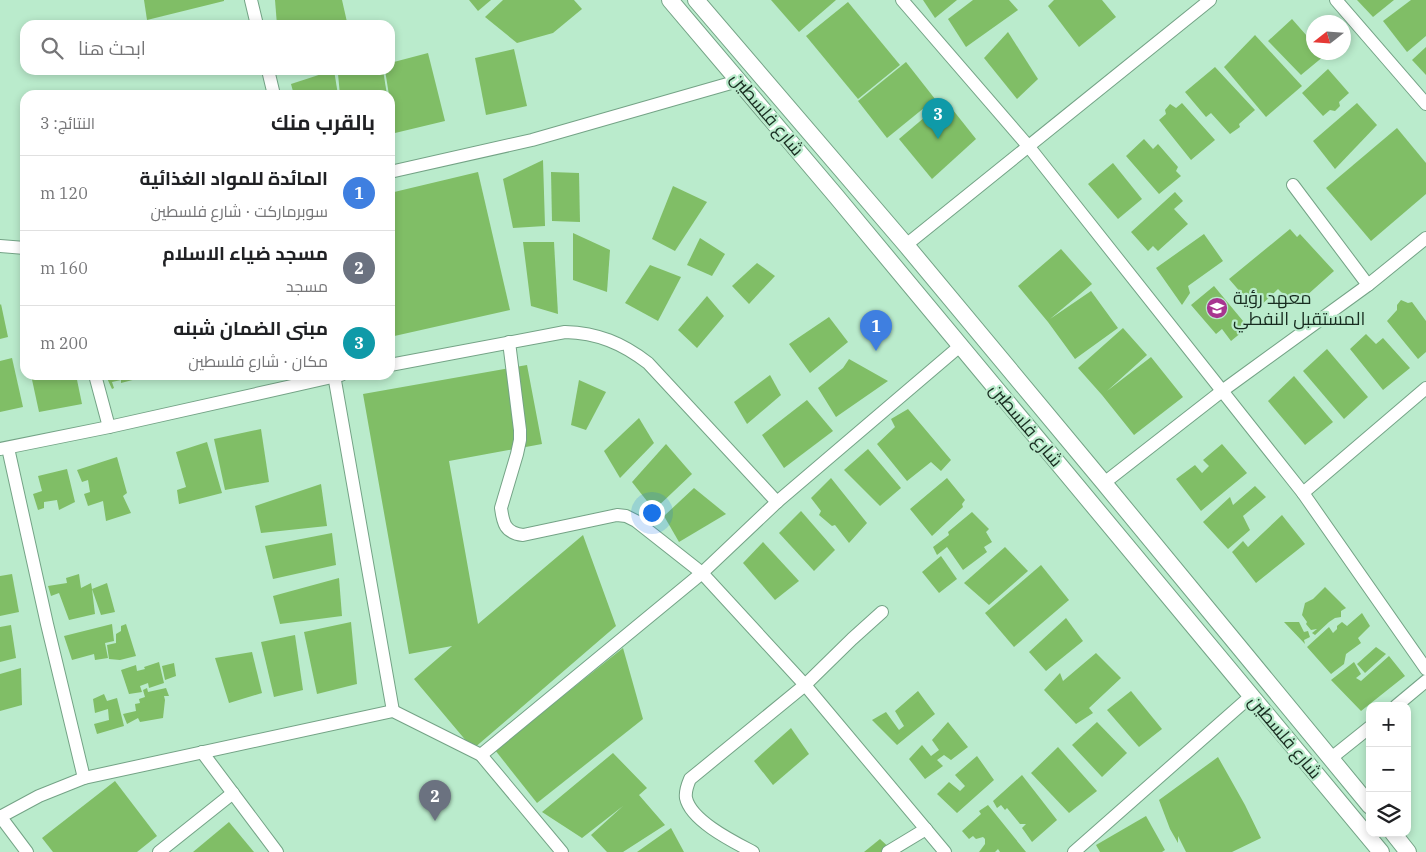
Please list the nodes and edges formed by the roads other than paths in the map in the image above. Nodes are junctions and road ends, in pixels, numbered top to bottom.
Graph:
1 (251, 0) edge
2 (670, 0) edge
3 (696, 0) edge
4 (902, 0) edge
5 (1210, 0) edge
6 (1336, 0) edge
7 (256, 20) edge
8 (269, 75) edge
9 (738, 81) junction
10 (273, 90) edge
11 (1426, 104) edge
12 (1029, 147) junction
13 (395, 171) edge
14 (851, 182) junction
15 (1294, 185) dead end
16 (836, 196) junction
17 (1426, 238) edge
18 (906, 245) junction
19 (0, 246) edge
20 (20, 248) edge
21 (1368, 285) junction
22 (509, 342) junction
23 (960, 346) junction
24 (395, 365) edge
25 (96, 380) edge
26 (314, 380) edge
27 (337, 380) edge
28 (1426, 388) edge
29 (1222, 391) junction
30 (109, 427) junction
31 (4, 448) edge
32 (1104, 483) junction
33 (1303, 493) junction
34 (777, 502) junction
35 (702, 573) junction
36 (882, 612) dead end
37 (1426, 669) edge
38 (1426, 681) edge
39 (805, 685) junction
40 (1251, 696) junction
41 (1401, 702) edge
42 (393, 711) junction
43 (1366, 730) edge
44 (202, 752) junction
45 (481, 755) junction
46 (1330, 759) junction
47 (84, 778) junction
48 (232, 793) junction
49 (1366, 801) edge
50 (0, 817) edge
51 (926, 829) junction
52 (1396, 837) edge
53 (27, 852) edge
54 (159, 852) edge
55 (277, 852) edge
56 (562, 852) edge
57 (753, 852) edge
58 (888, 852) edge
59 (945, 852) edge
60 (1074, 852) edge
61 (1381, 852) edge
62 (1408, 852) edge

1 - 7 street
2 - 9 street, شارع فلسطين
3 - 14 street, شارع فلسطين
4 - 12 street
5 - 12 street
6 - 11 street
8 - 10 street
9 - 13 street
9 - 16 street, شارع فلسطين
12 - 18 street
12 - 29 street
14 - 16 street
14 - 18 street, شارع فلسطين
15 - 21 street
16 - 23 street, شارع فلسطين
17 - 21 street
18 - 32 street, شارع فلسطين
19 - 20 street
21 - 29 street
22 - 24 street
22 - 34 street
22 - 35 street
23 - 34 street
23 - 40 street, شارع فلسطين
25 - 30 street
26 - 30 street
27 - 42 street
28 - 33 street
29 - 32 street
29 - 33 street
30 - 31 street
31 - 47 street
32 - 46 street, شارع فلسطين
33 - 37 street
34 - 35 street
35 - 39 street
35 - 45 street
36 - 39 street
38 - 41 street
39 - 51 street
39 - 57 street
40 - 60 street
40 - 61 street, شارع فلسطين
42 - 44 street
42 - 45 street
43 - 46 street
44 - 47 street
44 - 48 street
45 - 56 street
46 - 49 street, شارع فلسطين
47 - 50 street
48 - 54 street
48 - 55 street
50 - 53 street
51 - 58 street
51 - 59 street
52 - 62 street

